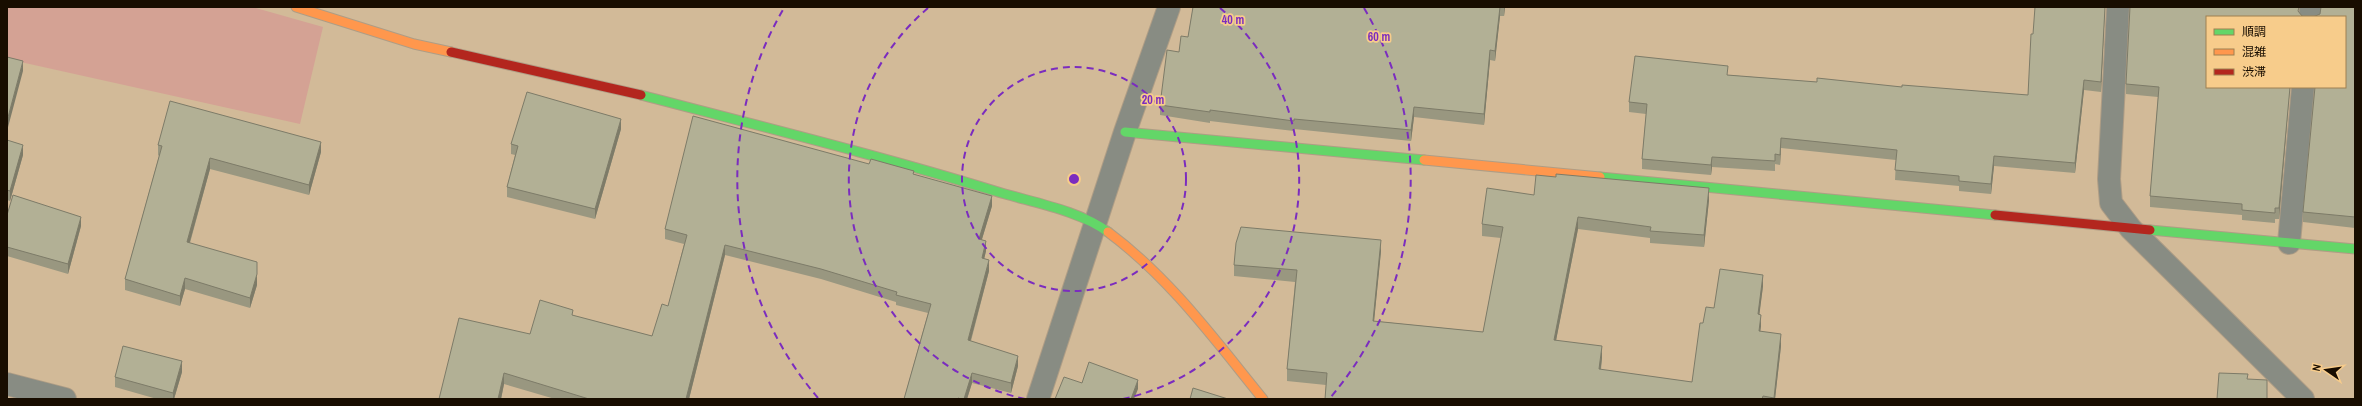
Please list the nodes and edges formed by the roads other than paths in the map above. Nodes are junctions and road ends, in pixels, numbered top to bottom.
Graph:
1 (296, 7) edge
2 (1169, 7) edge
3 (2118, 7) edge
4 (2303, 88) edge
5 (1125, 132) junction
6 (1096, 223) junction
7 (2131, 229) junction
8 (2289, 243) junction
9 (2355, 249) edge
10 (7, 384) edge
11 (65, 399) edge
12 (1038, 399) edge
13 (1263, 399) edge
14 (2303, 399) edge

1 - 6 street
2 - 5 street
3 - 7 street
4 - 8 street
5 - 6 street
5 - 7 street
6 - 12 street
6 - 13 street
7 - 8 street
7 - 14 street
8 - 9 street
10 - 11 street

